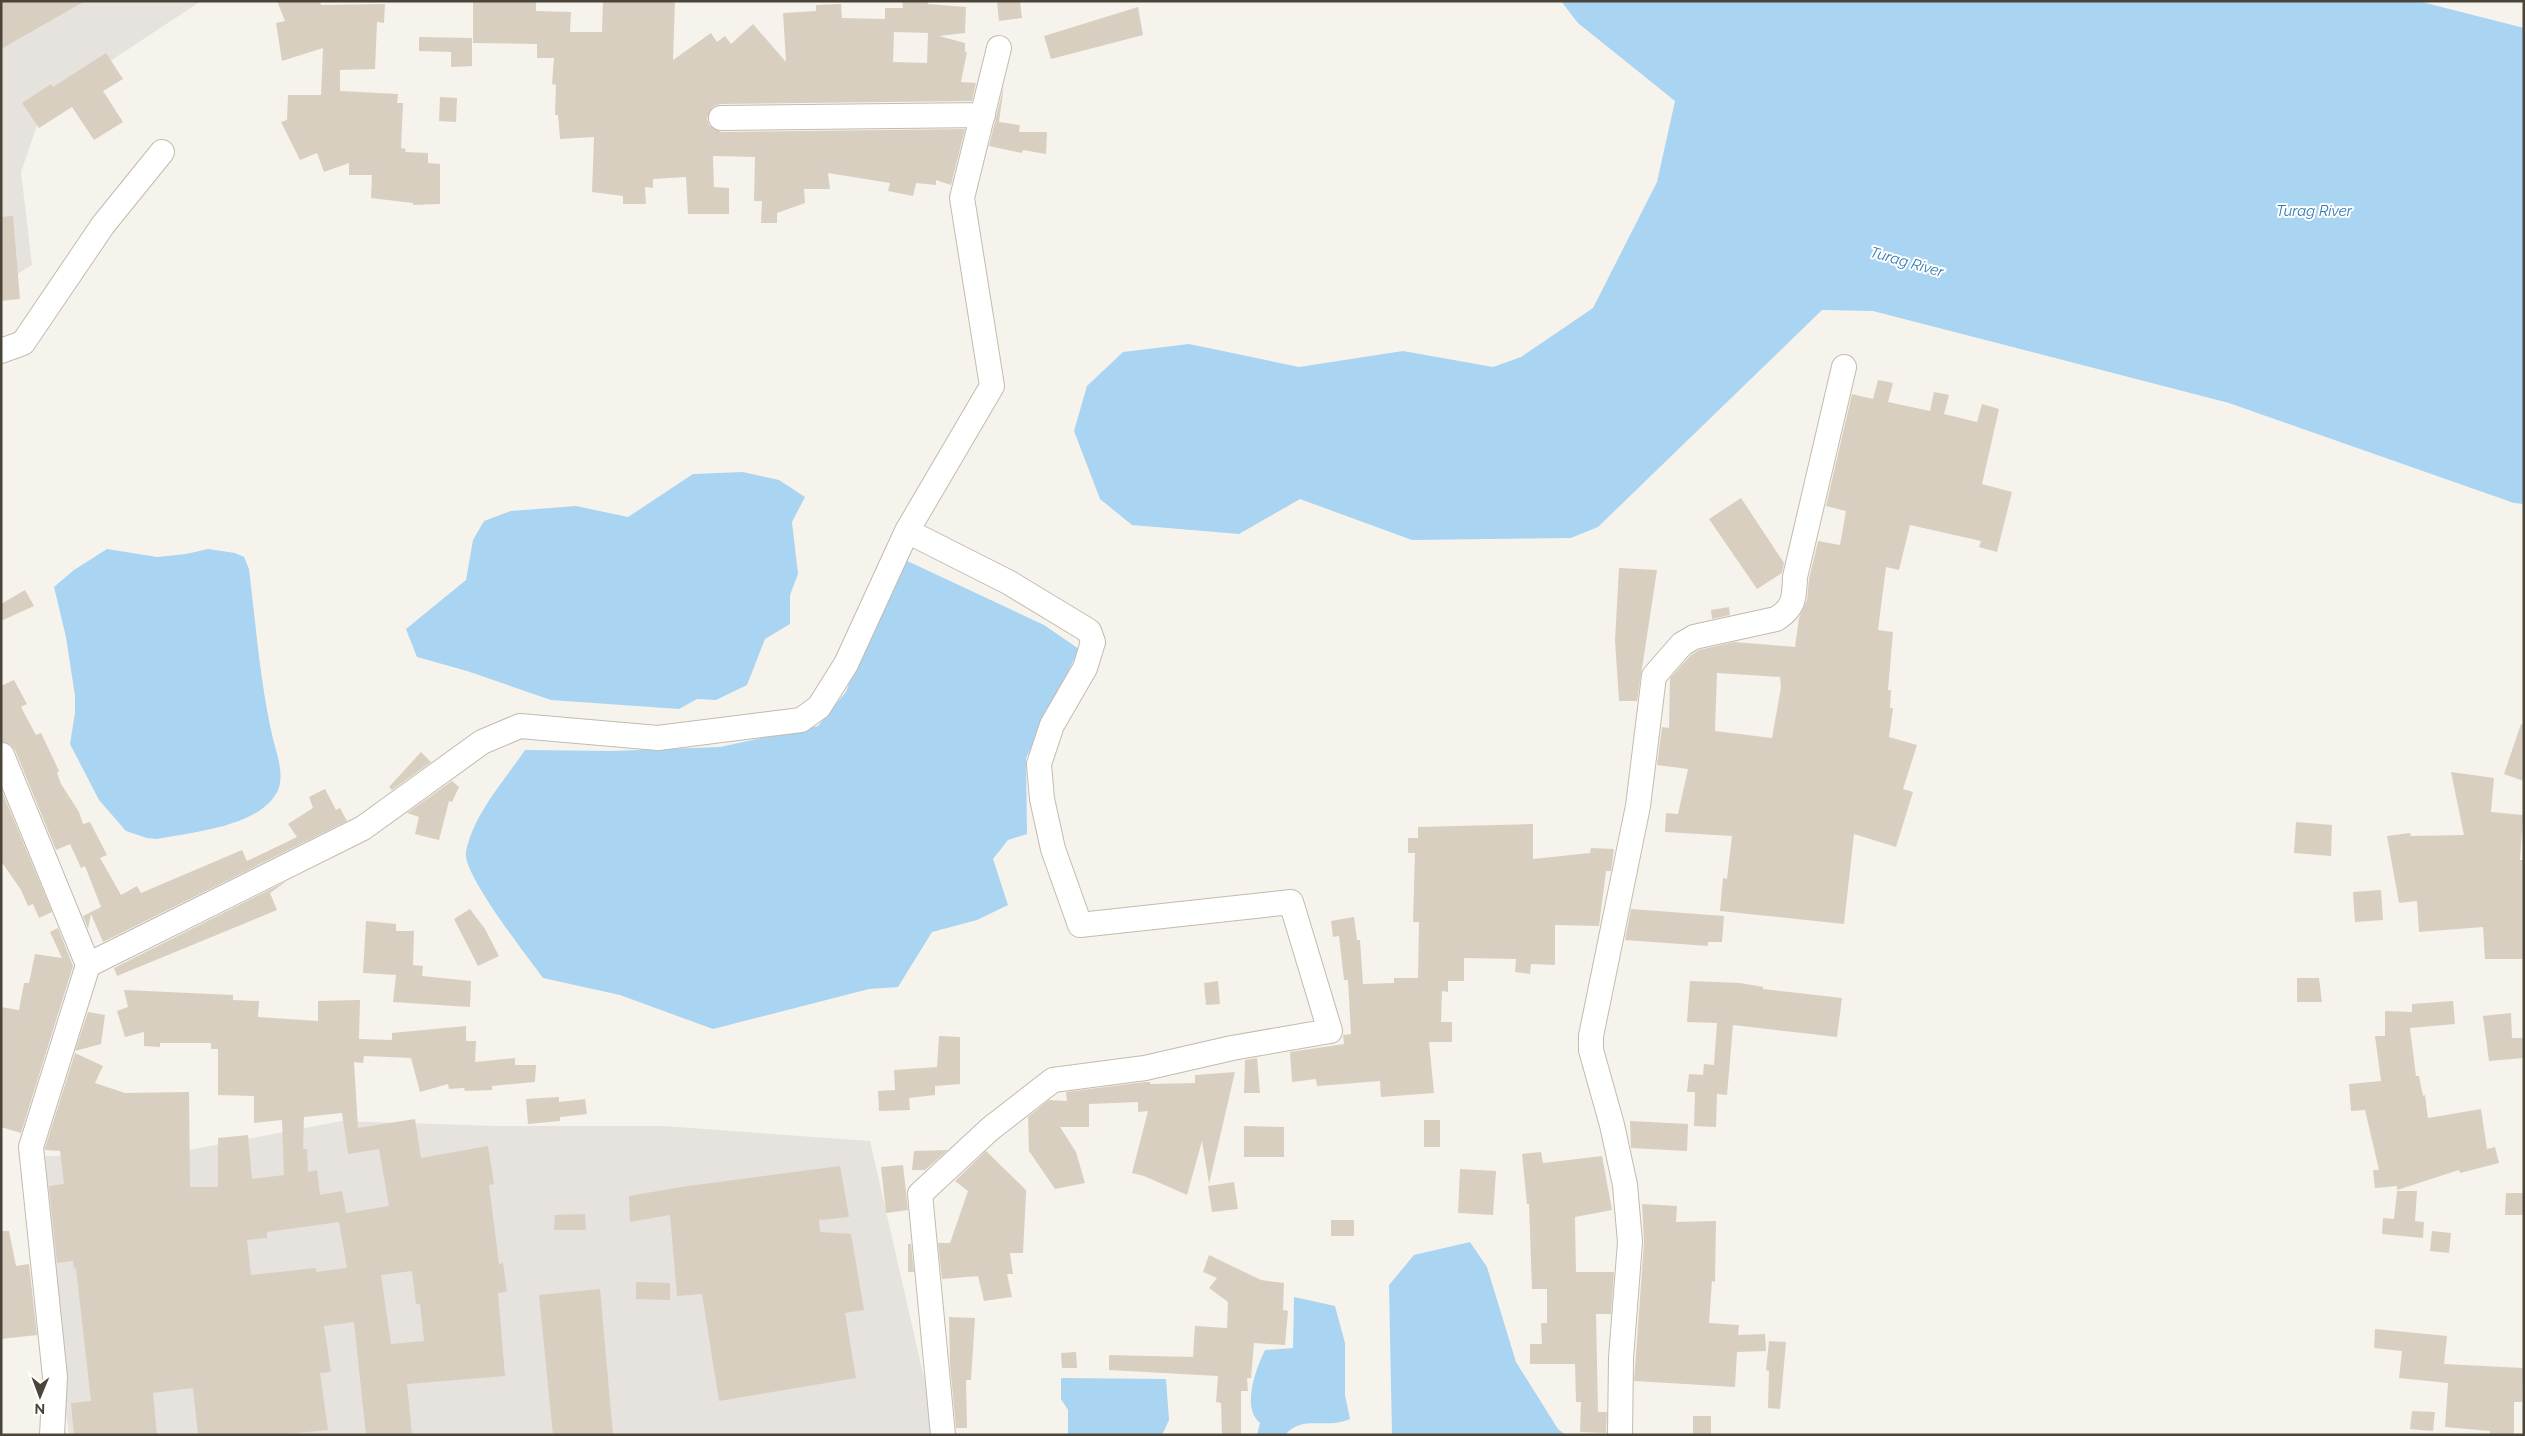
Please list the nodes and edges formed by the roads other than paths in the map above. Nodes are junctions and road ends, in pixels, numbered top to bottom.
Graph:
1 (999, 48) dead end
2 (983, 115) junction
3 (721, 118) dead end
4 (162, 152) dead end
5 (1, 351) edge
6 (1844, 367) dead end
7 (907, 531) junction
8 (1, 755) edge
9 (88, 965) junction
10 (52, 1435) edge
11 (943, 1435) edge
12 (1620, 1435) edge

1 - 2 street
2 - 3 street
2 - 7 street
4 - 5 street
6 - 12 street
7 - 9 street
7 - 11 street
8 - 9 street
9 - 10 street

